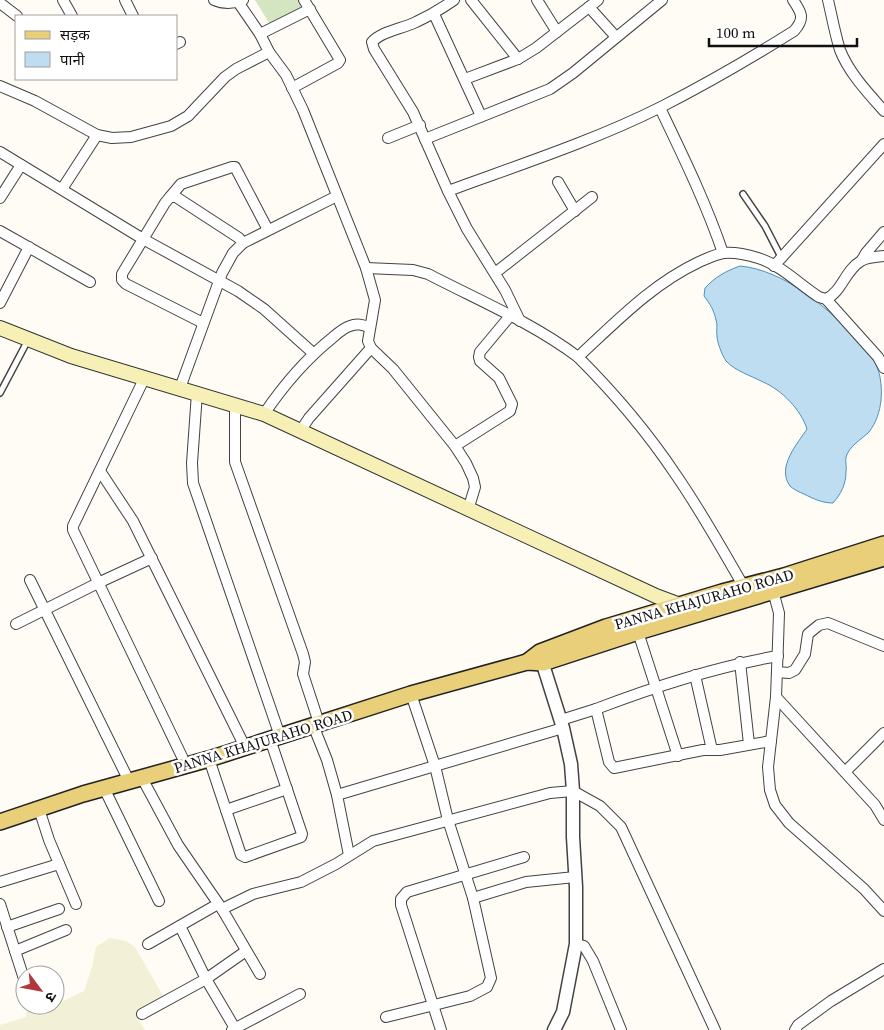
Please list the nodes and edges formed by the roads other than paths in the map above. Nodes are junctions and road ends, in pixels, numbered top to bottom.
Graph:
1 (63, 0) edge
2 (125, 0) edge
3 (214, 0) edge
4 (454, 0) edge
5 (471, 0) edge
6 (537, 0) edge
7 (598, 0) edge
8 (662, 0) edge
9 (794, 0) edge
10 (828, 0) edge
11 (240, 1) edge
12 (0, 3) edge
13 (307, 5) edge
14 (589, 7) junction
15 (434, 14) junction
16 (16, 15) edge
17 (71, 15) edge
18 (132, 15) edge
19 (557, 32) junction
20 (260, 34) junction
21 (616, 37) junction
22 (269, 52) junction
23 (518, 59) junction
24 (465, 79) junction
25 (0, 86) edge
26 (292, 88) junction
27 (660, 108) junction
28 (884, 111) edge
29 (481, 116) junction
30 (420, 125) junction
31 (97, 135) junction
32 (388, 138) dead end
33 (425, 139) junction
34 (884, 144) edge
35 (0, 152) edge
36 (21, 165) junction
37 (558, 182) dead end
38 (62, 189) junction
39 (448, 191) junction
40 (743, 194) dead end
41 (337, 196) junction
42 (170, 197) junction
43 (592, 197) dead end
44 (0, 198) edge
45 (576, 211) junction
46 (268, 230) junction
47 (0, 231) edge
48 (884, 232) edge
49 (143, 238) junction
50 (243, 243) junction
51 (29, 248) junction
52 (723, 253) junction
53 (884, 256) edge
54 (782, 257) junction
55 (862, 260) junction
56 (774, 266) junction
57 (366, 268) junction
58 (494, 273) junction
59 (220, 281) junction
60 (90, 282) dead end
61 (826, 299) junction
62 (0, 303) edge
63 (510, 316) junction
64 (520, 321) junction
65 (203, 323) junction
66 (369, 327) junction
67 (0, 328) edge
68 (28, 340) junction
69 (371, 348) junction
70 (313, 354) junction
71 (578, 357) junction
72 (884, 368) edge
73 (144, 379) junction
74 (180, 388) junction
75 (0, 393) edge
76 (197, 393) junction
77 (235, 404) junction
78 (264, 414) junction
79 (301, 430) junction
80 (455, 446) junction
81 (100, 471) junction
82 (468, 510) junction
83 (884, 544) edge
84 (152, 558) junction
85 (884, 558) edge
86 (30, 580) dead end
87 (98, 583) junction
88 (744, 587) junction
89 (773, 591) junction
90 (680, 605) junction
91 (45, 610) junction
92 (16, 624) dead end
93 (638, 632) junction
94 (884, 646) edge
95 (778, 656) junction
96 (542, 658) junction
97 (740, 662) junction
98 (777, 672) junction
99 (695, 675) junction
100 (655, 686) junction
101 (411, 694) junction
102 (776, 696) junction
103 (596, 710) junction
104 (316, 724) junction
105 (562, 724) junction
106 (884, 733) edge
107 (275, 738) junction
108 (771, 741) junction
109 (749, 744) junction
110 (244, 748) junction
111 (712, 750) junction
112 (678, 756) junction
113 (209, 759) junction
114 (186, 765) junction
115 (435, 766) junction
116 (845, 772) junction
117 (136, 779) junction
118 (104, 788) junction
119 (287, 789) junction
120 (573, 790) junction
121 (337, 795) junction
122 (39, 809) junction
123 (226, 810) junction
124 (448, 820) junction
125 (884, 820) edge
126 (0, 822) edge
127 (349, 855) junction
128 (524, 857) dead end
129 (59, 864) junction
130 (465, 875) junction
131 (575, 877) junction
132 (0, 882) edge
133 (473, 898) junction
134 (159, 901) dead end
135 (0, 904) edge
136 (76, 904) dead end
137 (220, 906) junction
138 (59, 909) dead end
139 (884, 911) edge
140 (180, 926) junction
141 (7, 927) junction
142 (66, 930) dead end
143 (148, 944) dead end
144 (576, 944) junction
145 (15, 951) junction
146 (246, 951) junction
147 (20, 965) edge
148 (884, 969) edge
149 (260, 974) dead end
150 (206, 979) junction
151 (300, 994) dead end
152 (433, 1006) junction
153 (142, 1014) dead end
154 (386, 1016) dead end
155 (234, 1029) edge
156 (441, 1030) edge
157 (554, 1030) edge
158 (621, 1030) edge
159 (715, 1030) edge
160 (795, 1030) edge

1 - 17 street
2 - 18 street
3 - 11 street
4 - 15 street
5 - 23 street
6 - 19 street
7 - 14 street
8 - 21 street
9 - 27 street
10 - 28 street
11 - 20 street
12 - 16 street
13 - 20 street
13 - 26 street
14 - 19 street
14 - 21 street
15 - 24 street
15 - 30 street
19 - 23 street
20 - 22 street
21 - 29 street
22 - 26 street
22 - 31 street
23 - 24 street
24 - 29 street
25 - 31 street
26 - 41 street
27 - 39 street
27 - 52 street
29 - 33 street
30 - 32 street
30 - 33 street
31 - 38 street
33 - 39 street
34 - 54 street
35 - 36 street
36 - 38 street
36 - 44 street
37 - 45 street
38 - 49 street
39 - 58 street
40 - 54 lane
41 - 46 street
41 - 57 street
42 - 46 street
42 - 49 street
42 - 50 street
43 - 45 street
45 - 58 street
46 - 50 street
47 - 51 street
48 - 55 street
49 - 59 street
49 - 65 street
50 - 59 street
51 - 60 street
51 - 62 street
52 - 56 street
52 - 71 street
53 - 55 street
54 - 56 street
55 - 61 street
56 - 61 street
57 - 63 street
57 - 66 street
58 - 64 street
59 - 65 street
59 - 70 street
61 - 72 street
63 - 64 street
63 - 80 street
64 - 71 street
65 - 74 street
66 - 69 street
66 - 70 street
67 - 68 main road
68 - 73 main road
68 - 75 lane
69 - 79 street
69 - 80 street
70 - 78 street
71 - 88 street
73 - 74 main road
73 - 81 street
74 - 76 main road
76 - 77 main road
76 - 107 street
77 - 78 main road
77 - 104 street
78 - 79 main road
79 - 82 main road
80 - 82 street
81 - 84 street
81 - 87 street
82 - 90 main road
83 - 88 main road, PANNA KHAJURAHO ROAD
84 - 87 street
84 - 110 street
85 - 89 main road, PANNA KHAJURAHO ROAD
86 - 91 street
87 - 91 street
87 - 114 street
88 - 90 main road, PANNA KHAJURAHO ROAD
89 - 93 main road, PANNA KHAJURAHO ROAD
89 - 95 street
90 - 96 main road, PANNA KHAJURAHO ROAD
91 - 92 street
91 - 117 street
93 - 96 main road, PANNA KHAJURAHO ROAD
93 - 100 street
94 - 98 street
95 - 97 street
95 - 98 street
96 - 101 main road, PANNA KHAJURAHO ROAD
96 - 105 street
97 - 99 street
97 - 109 street
98 - 102 street
99 - 100 street
99 - 111 street
100 - 103 street
100 - 112 street
101 - 104 main road, PANNA KHAJURAHO ROAD
101 - 115 street
102 - 108 street
102 - 116 street
103 - 105 street
103 - 112 street
104 - 107 main road, PANNA KHAJURAHO ROAD
104 - 121 street
105 - 115 street
105 - 120 street
106 - 116 street
107 - 110 main road, PANNA KHAJURAHO ROAD
107 - 119 street
108 - 109 street
108 - 139 street
109 - 111 street
110 - 113 main road, PANNA KHAJURAHO ROAD
111 - 112 street
113 - 114 main road, PANNA KHAJURAHO ROAD
113 - 123 street
114 - 117 main road, PANNA KHAJURAHO ROAD
115 - 121 street
115 - 124 street
116 - 125 street
117 - 118 main road, PANNA KHAJURAHO ROAD
117 - 137 street
118 - 122 main road, PANNA KHAJURAHO ROAD
118 - 134 street
119 - 123 street
119 - 123 street
120 - 124 street
120 - 131 street
120 - 159 street
121 - 127 street
122 - 126 main road, PANNA KHAJURAHO ROAD
122 - 129 street
124 - 127 street
124 - 130 street
127 - 137 street
128 - 130 street
129 - 132 street
129 - 136 street
130 - 133 street
130 - 152 street
131 - 133 street
131 - 144 street
133 - 152 street
135 - 141 street
137 - 140 street
137 - 146 street
138 - 141 street
140 - 143 street
140 - 150 street
141 - 145 street
142 - 145 street
144 - 157 street
144 - 158 street
145 - 147 street
146 - 149 street
146 - 150 street
148 - 160 street
150 - 153 street
150 - 155 street
151 - 155 street
152 - 154 street
152 - 156 street

